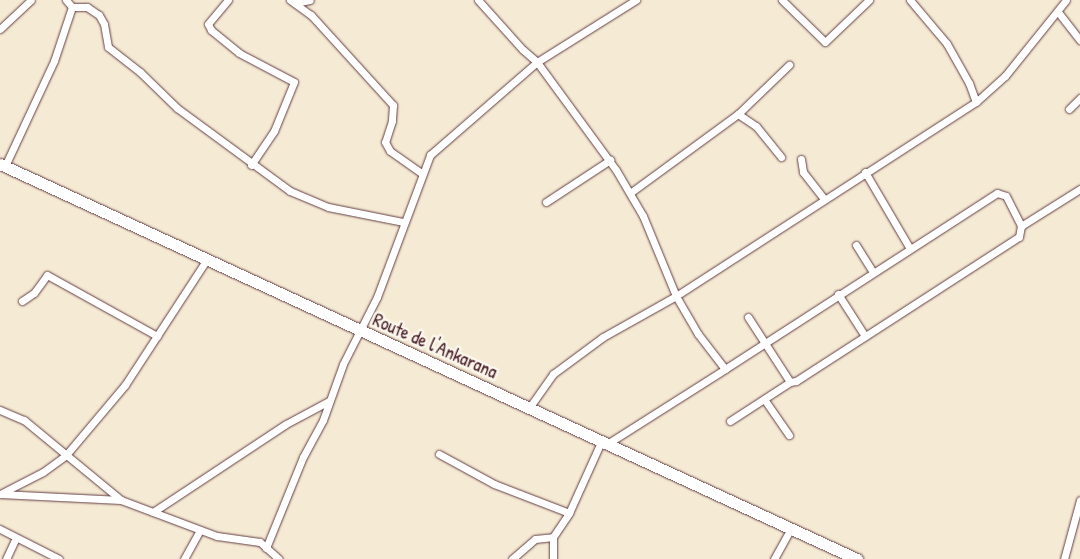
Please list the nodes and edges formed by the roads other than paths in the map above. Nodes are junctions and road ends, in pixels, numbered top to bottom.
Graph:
1 (31, 0) edge
2 (66, 0) edge
3 (228, 0) edge
4 (307, 0) edge
5 (478, 0) edge
6 (620, 0) edge
7 (636, 0) edge
8 (782, 0) edge
9 (870, 0) edge
10 (910, 0) edge
11 (1066, 0) edge
12 (292, 2) edge
13 (72, 7) junction
14 (622, 9) junction
15 (1058, 12) junction
16 (0, 29) edge
17 (1080, 40) edge
18 (538, 62) junction
19 (789, 65) dead end
20 (1080, 98) edge
21 (976, 102) junction
22 (1069, 109) dead end
23 (738, 114) junction
24 (781, 157) dead end
25 (801, 159) dead end
26 (610, 160) junction
27 (3, 165) edge
28 (251, 165) junction
29 (865, 172) junction
30 (421, 173) junction
31 (1080, 189) edge
32 (630, 193) junction
33 (823, 198) junction
34 (546, 202) dead end
35 (403, 222) junction
36 (1021, 226) junction
37 (856, 245) dead end
38 (910, 247) junction
39 (207, 259) junction
40 (873, 272) junction
41 (838, 294) junction
42 (676, 296) junction
43 (22, 301) dead end
44 (748, 317) dead end
45 (361, 332) junction
46 (157, 336) junction
47 (866, 336) junction
48 (765, 344) junction
49 (725, 369) junction
50 (790, 382) junction
51 (764, 399) junction
52 (330, 401) junction
53 (529, 408) junction
54 (0, 410) edge
55 (730, 421) dead end
56 (788, 435) dead end
57 (604, 443) junction
58 (439, 454) dead end
59 (66, 455) junction
60 (0, 494) edge
61 (120, 500) junction
62 (1080, 500) edge
63 (153, 512) junction
64 (569, 513) junction
65 (791, 528) junction
66 (0, 529) edge
67 (200, 530) junction
68 (553, 537) junction
69 (16, 538) junction
70 (266, 548) junction
71 (6, 559) edge
72 (59, 559) edge
73 (184, 559) edge
74 (280, 559) edge
75 (512, 559) edge
76 (553, 559) edge
77 (774, 559) edge
78 (857, 559) edge
79 (1064, 559) edge

1 - 16 street
2 - 13 street
3 - 28 street
4 - 12 street
5 - 18 street
6 - 14 street
7 - 14 street
8 - 9 street
10 - 21 street
11 - 15 street
12 - 30 street
13 - 27 street
13 - 28 street
14 - 18 street
15 - 17 street
15 - 21 street
18 - 26 street
18 - 30 street
19 - 23 street
20 - 22 street
21 - 29 street
23 - 24 street
23 - 32 street
25 - 33 street
26 - 32 street
26 - 34 street
27 - 39 main road, Route de l'Ankarana
28 - 35 street
29 - 33 street
29 - 38 street
30 - 35 street
31 - 36 street
32 - 42 street
33 - 42 street
35 - 45 street
36 - 38 street
36 - 47 street
37 - 40 street
38 - 40 street
39 - 45 main road, Route de l'Ankarana
39 - 46 street
40 - 41 street
41 - 47 street
41 - 48 street
42 - 49 street
42 - 53 street
43 - 46 street
44 - 48 street
45 - 52 street
45 - 53 main road, Route de l'Ankarana
46 - 59 street
47 - 50 street
48 - 49 street
48 - 50 street
49 - 57 street
50 - 51 street
51 - 55 street
51 - 56 street
52 - 63 street
52 - 70 street
53 - 57 main road, Route de l'Ankarana
54 - 59 street
57 - 64 street
57 - 65 main road, Route de l'Ankarana
58 - 64 street
59 - 60 street
59 - 61 street
60 - 61 street
61 - 63 street
62 - 79 street
63 - 67 street
64 - 68 street
65 - 77 street
65 - 78 main road, Route de l'Ankarana
66 - 69 street
67 - 70 street
67 - 73 street
68 - 75 street
68 - 76 street
69 - 71 street
69 - 72 street
70 - 74 street

